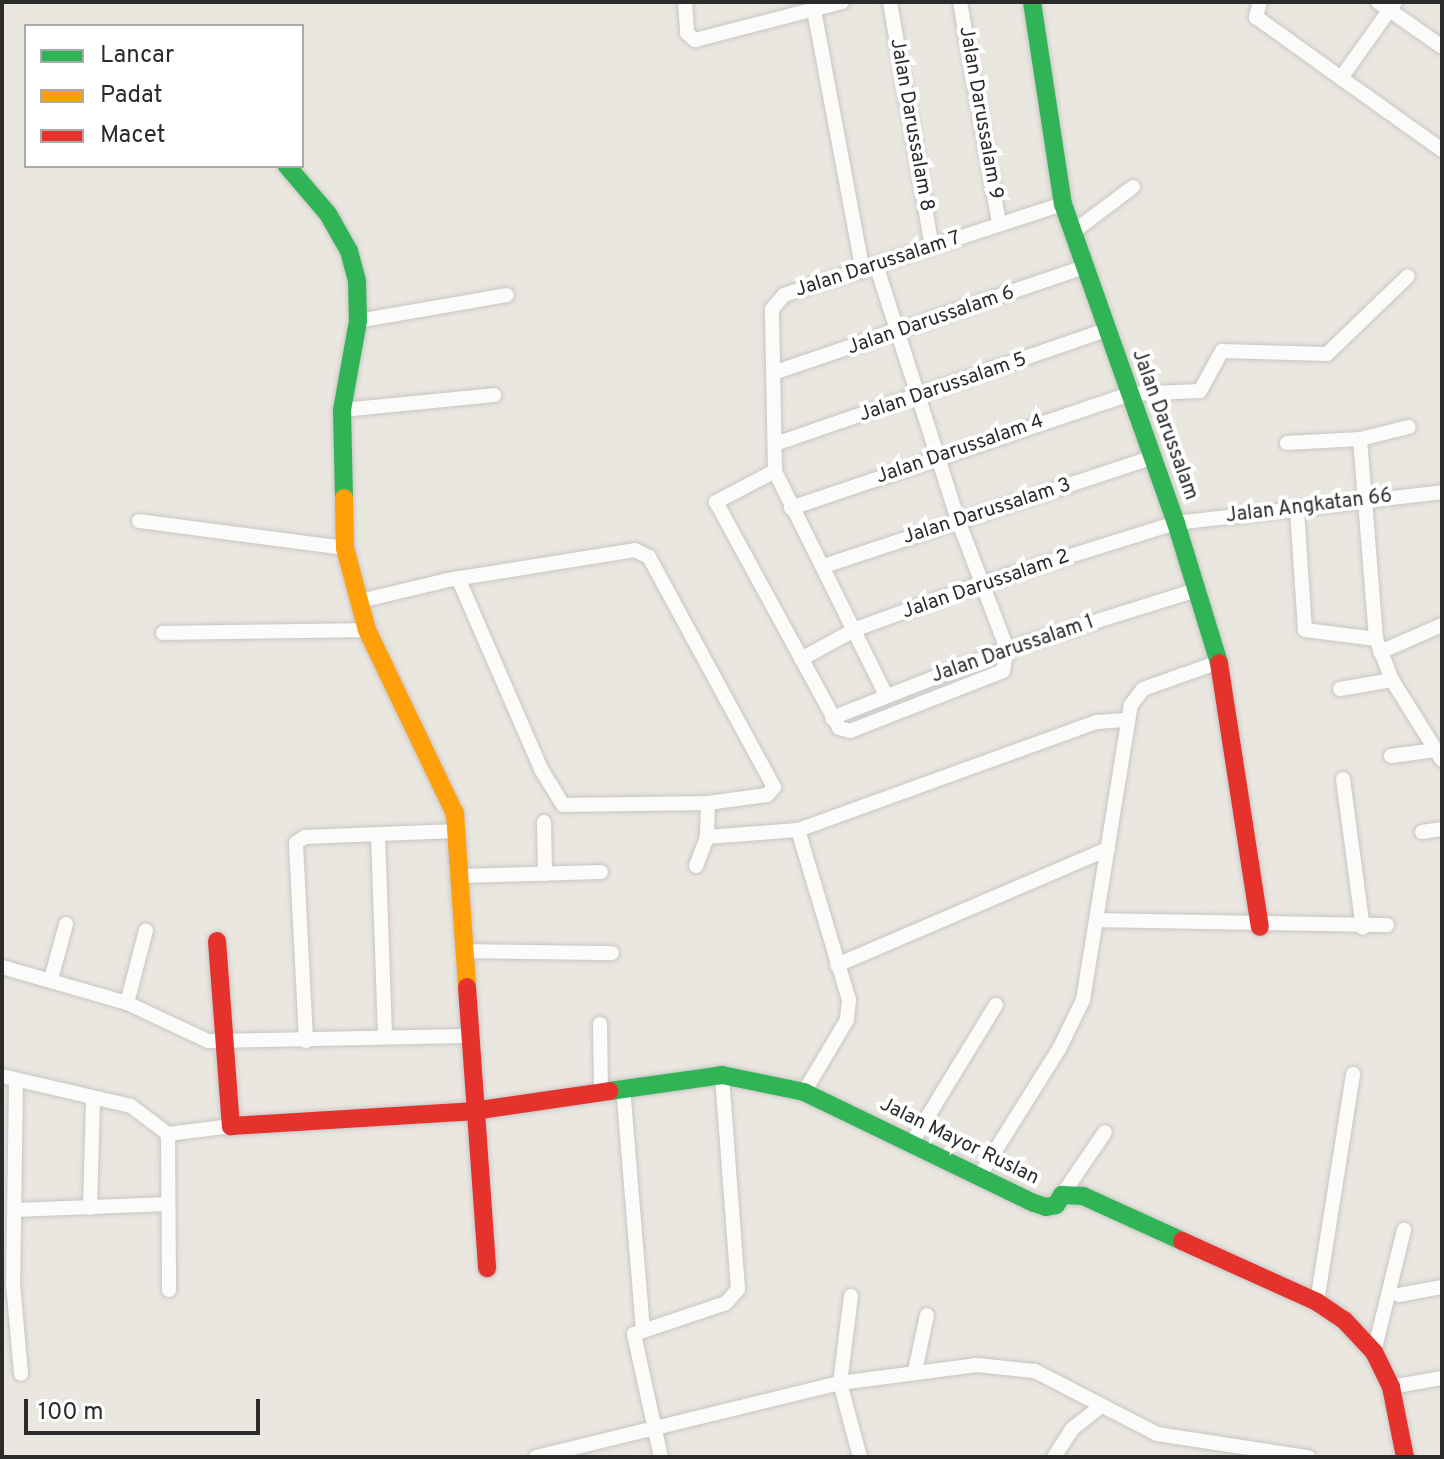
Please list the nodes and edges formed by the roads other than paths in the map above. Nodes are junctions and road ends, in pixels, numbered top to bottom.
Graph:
1 (685, 2) edge
2 (842, 2) edge
3 (890, 2) edge
4 (960, 2) edge
5 (1032, 2) edge
6 (1260, 2) edge
7 (1387, 5) edge
8 (814, 10) junction
9 (1442, 47) edge
10 (1341, 78) junction
11 (1442, 150) edge
12 (289, 168) edge
13 (1133, 187) dead end
14 (1063, 204) junction
15 (999, 224) junction
16 (1073, 232) junction
17 (932, 247) junction
18 (1085, 267) junction
19 (870, 269) junction
20 (1408, 276) dead end
21 (507, 295) dead end
22 (358, 321) junction
23 (1107, 330) junction
24 (897, 333) junction
25 (776, 372) junction
26 (1129, 394) junction
27 (494, 395) dead end
28 (918, 399) junction
29 (342, 410) junction
30 (1409, 427) dead end
31 (1360, 439) junction
32 (778, 443) junction
33 (1287, 443) dead end
34 (940, 457) junction
35 (1151, 458) junction
36 (775, 471) junction
37 (1442, 492) edge
38 (1366, 499) junction
39 (791, 508) junction
40 (1297, 510) junction
41 (958, 520) junction
42 (139, 521) dead end
43 (1176, 523) junction
44 (345, 548) junction
45 (824, 566) junction
46 (458, 578) junction
47 (983, 583) junction
48 (1197, 590) junction
49 (360, 601) junction
50 (1442, 625) edge
51 (856, 629) junction
52 (367, 630) junction
53 (163, 633) dead end
54 (1378, 646) junction
55 (1007, 649) junction
56 (801, 659) junction
57 (1219, 662) junction
58 (1392, 680) junction
59 (1340, 689) dead end
60 (886, 695) junction
61 (832, 718) junction
62 (1128, 720) junction
63 (1439, 755) edge
64 (1391, 756) dead end
65 (1343, 779) dead end
66 (708, 803) junction
67 (544, 822) dead end
68 (1442, 829) edge
69 (798, 830) junction
70 (456, 831) junction
71 (1422, 832) dead end
72 (378, 835) junction
73 (707, 837) junction
74 (1108, 849) junction
75 (696, 866) dead end
76 (601, 872) dead end
77 (545, 874) junction
78 (461, 876) junction
79 (1098, 920) junction
80 (66, 924) dead end
81 (1387, 925) dead end
82 (1260, 927) junction
83 (1363, 928) junction
84 (146, 930) dead end
85 (217, 941) dead end
86 (464, 951) junction
87 (612, 953) dead end
88 (837, 965) junction
89 (2, 967) edge
90 (51, 979) junction
91 (127, 1003) junction
92 (996, 1005) dead end
93 (600, 1024) dead end
94 (470, 1036) junction
95 (385, 1037) junction
96 (306, 1041) junction
97 (226, 1044) junction
98 (1353, 1074) dead end
99 (722, 1075) junction
100 (9, 1078) edge
101 (623, 1087) junction
102 (601, 1090) junction
103 (804, 1092) junction
104 (93, 1098) junction
105 (473, 1111) junction
106 (231, 1126) junction
107 (1105, 1132) dead end
108 (168, 1134) junction
109 (911, 1144) junction
110 (980, 1175) junction
111 (1062, 1195) junction
112 (168, 1204) junction
113 (90, 1208) junction
114 (15, 1210) junction
115 (1404, 1230) dead end
116 (8, 1238) edge
117 (487, 1268) dead end
118 (1442, 1287) edge
119 (169, 1290) dead end
120 (1399, 1295) dead end
121 (851, 1296) dead end
122 (1317, 1302) junction
123 (927, 1315) dead end
124 (643, 1328) junction
125 (1374, 1352) junction
126 (915, 1371) junction
127 (21, 1374) dead end
128 (1442, 1378) edge
129 (840, 1383) junction
130 (1391, 1387) junction
131 (1099, 1408) junction
132 (655, 1429) junction
133 (536, 1457) edge
134 (661, 1457) edge
135 (860, 1457) edge
136 (1054, 1457) edge
137 (1308, 1457) edge
138 (1405, 1457) edge

1 - 8 street
2 - 8 street
3 - 17 street, Jalan Darussalam 8
4 - 15 street, Jalan Darussalam 9
5 - 14 street, Jalan Darussalam
6 - 10 street
7 - 9 street
7 - 10 street
8 - 19 street
10 - 11 street
12 - 22 street
13 - 16 street
14 - 15 street, Jalan Darussalam 7
14 - 16 street, Jalan Darussalam
15 - 17 street, Jalan Darussalam 7
16 - 18 street, Jalan Darussalam
17 - 19 street, Jalan Darussalam 7
18 - 23 street, Jalan Darussalam
18 - 24 street, Jalan Darussalam 6
19 - 24 street
19 - 25 street, Jalan Darussalam 7
20 - 26 street, Jalan Darussalam 4
21 - 22 street
22 - 29 street
23 - 26 street, Jalan Darussalam
23 - 28 street, Jalan Darussalam 5
24 - 25 street, Jalan Darussalam 6
24 - 28 street
25 - 32 street, Jalan Darussalam 7
26 - 34 street, Jalan Darussalam 4
26 - 35 street, Jalan Darussalam
27 - 29 street
28 - 32 street, Jalan Darussalam 5
28 - 34 street
29 - 44 street
30 - 31 street
31 - 33 street
31 - 38 street
32 - 36 street, Jalan Darussalam 7
34 - 39 street, Jalan Darussalam 4
34 - 41 street
35 - 41 street, Jalan Darussalam 3
35 - 43 street, Jalan Darussalam
36 - 39 street, Jalan Darussalam 7
36 - 56 street
37 - 38 street, Jalan Angkatan 66
38 - 40 street, Jalan Angkatan 66
38 - 54 street
39 - 45 street, Jalan Darussalam 7
40 - 43 street, Jalan Angkatan 66
40 - 54 street
41 - 45 street, Jalan Darussalam 3
41 - 47 street
42 - 44 street
43 - 47 street, Jalan Darussalam 2
43 - 48 street, Jalan Darussalam
44 - 49 street
45 - 51 street, Jalan Darussalam 7
46 - 49 street
46 - 66 street
46 - 66 street
47 - 51 street, Jalan Darussalam 2
47 - 55 street
48 - 55 street, Jalan Darussalam 1
48 - 57 street, Jalan Darussalam
49 - 52 street
50 - 54 street
51 - 56 street, Jalan Darussalam 2
51 - 60 street, Jalan Darussalam 7
52 - 53 street
52 - 70 street
54 - 58 street
55 - 60 street, Jalan Darussalam 1
55 - 61 street
56 - 61 street
57 - 62 street
57 - 82 street, Jalan Darussalam
58 - 59 street
58 - 63 street
60 - 61 street, Jalan Darussalam 1
62 - 69 street
62 - 74 street
63 - 64 street
65 - 83 street
66 - 73 street
67 - 77 street
68 - 71 street
69 - 73 street
69 - 88 street
70 - 72 street
70 - 78 street
72 - 95 street
72 - 96 street
73 - 75 street
74 - 79 street
74 - 88 street
76 - 77 street
77 - 78 street
78 - 86 street
79 - 82 street
79 - 110 street
80 - 90 street
81 - 83 street
82 - 83 street
84 - 91 street
85 - 97 street
86 - 87 street
86 - 94 street
88 - 103 street
89 - 90 street
90 - 91 street
91 - 97 street
92 - 109 street
93 - 102 street
94 - 95 street
94 - 105 street
95 - 96 street
96 - 97 street
97 - 106 street
98 - 122 street
99 - 101 street, Jalan Mayor Ruslan
99 - 103 street, Jalan Mayor Ruslan
99 - 124 street
100 - 104 street
100 - 114 street
101 - 102 street, Jalan Mayor Ruslan
101 - 124 street
102 - 105 street, Jalan Mayor Ruslan
103 - 109 street, Jalan Mayor Ruslan
104 - 108 street
104 - 113 street
105 - 106 street, Jalan Mayor Ruslan
105 - 117 street
106 - 108 street
107 - 111 street
108 - 112 street
109 - 110 street, Jalan Mayor Ruslan
110 - 111 street, Jalan Mayor Ruslan
111 - 122 street, Jalan Mayor Ruslan
112 - 113 street
112 - 119 street
113 - 114 street
114 - 116 street
115 - 125 street
116 - 127 street
118 - 120 street
121 - 129 street
122 - 125 street, Jalan Mayor Ruslan
123 - 126 street
124 - 132 street
125 - 130 street, Jalan Mayor Ruslan
126 - 129 street
126 - 131 street
128 - 130 street
129 - 132 street
129 - 135 street
130 - 138 street, Jalan Mayor Ruslan
131 - 136 street
131 - 137 street
132 - 133 street
132 - 134 street

